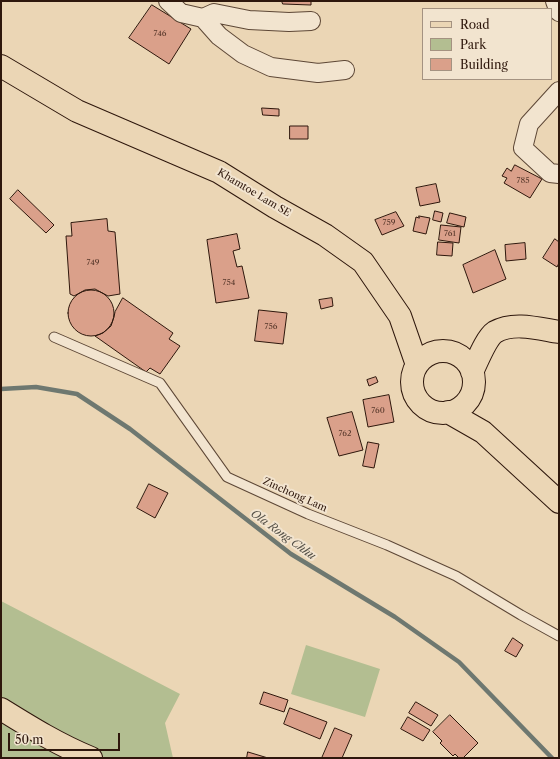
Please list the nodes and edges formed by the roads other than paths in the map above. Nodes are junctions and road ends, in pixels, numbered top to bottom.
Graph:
1 (168, 1) edge
2 (555, 1) edge
3 (559, 12) edge
4 (203, 18) junction
5 (311, 21) dead end
6 (1, 66) edge
7 (346, 70) dead end
8 (559, 91) edge
9 (559, 174) edge
10 (559, 332) edge
11 (54, 338) dead end
12 (488, 340) junction
13 (434, 357) junction
14 (472, 372) junction
15 (468, 399) junction
16 (448, 412) junction
17 (483, 432) junction
18 (559, 502) edge
19 (559, 636) edge
20 (1, 709) edge
21 (91, 758) edge

1 - 4 street
2 - 3 street
4 - 5 street
4 - 7 street
6 - 13 main road, Khamtoe Lam SE
8 - 9 street
10 - 12 main road
11 - 19 lane, Zinchong Lam
12 - 13 main road
12 - 14 main road
13 - 14 main road
13 - 16 main road
14 - 15 main road
15 - 16 main road
15 - 17 main road
16 - 17 main road
17 - 18 main road
20 - 21 main road

